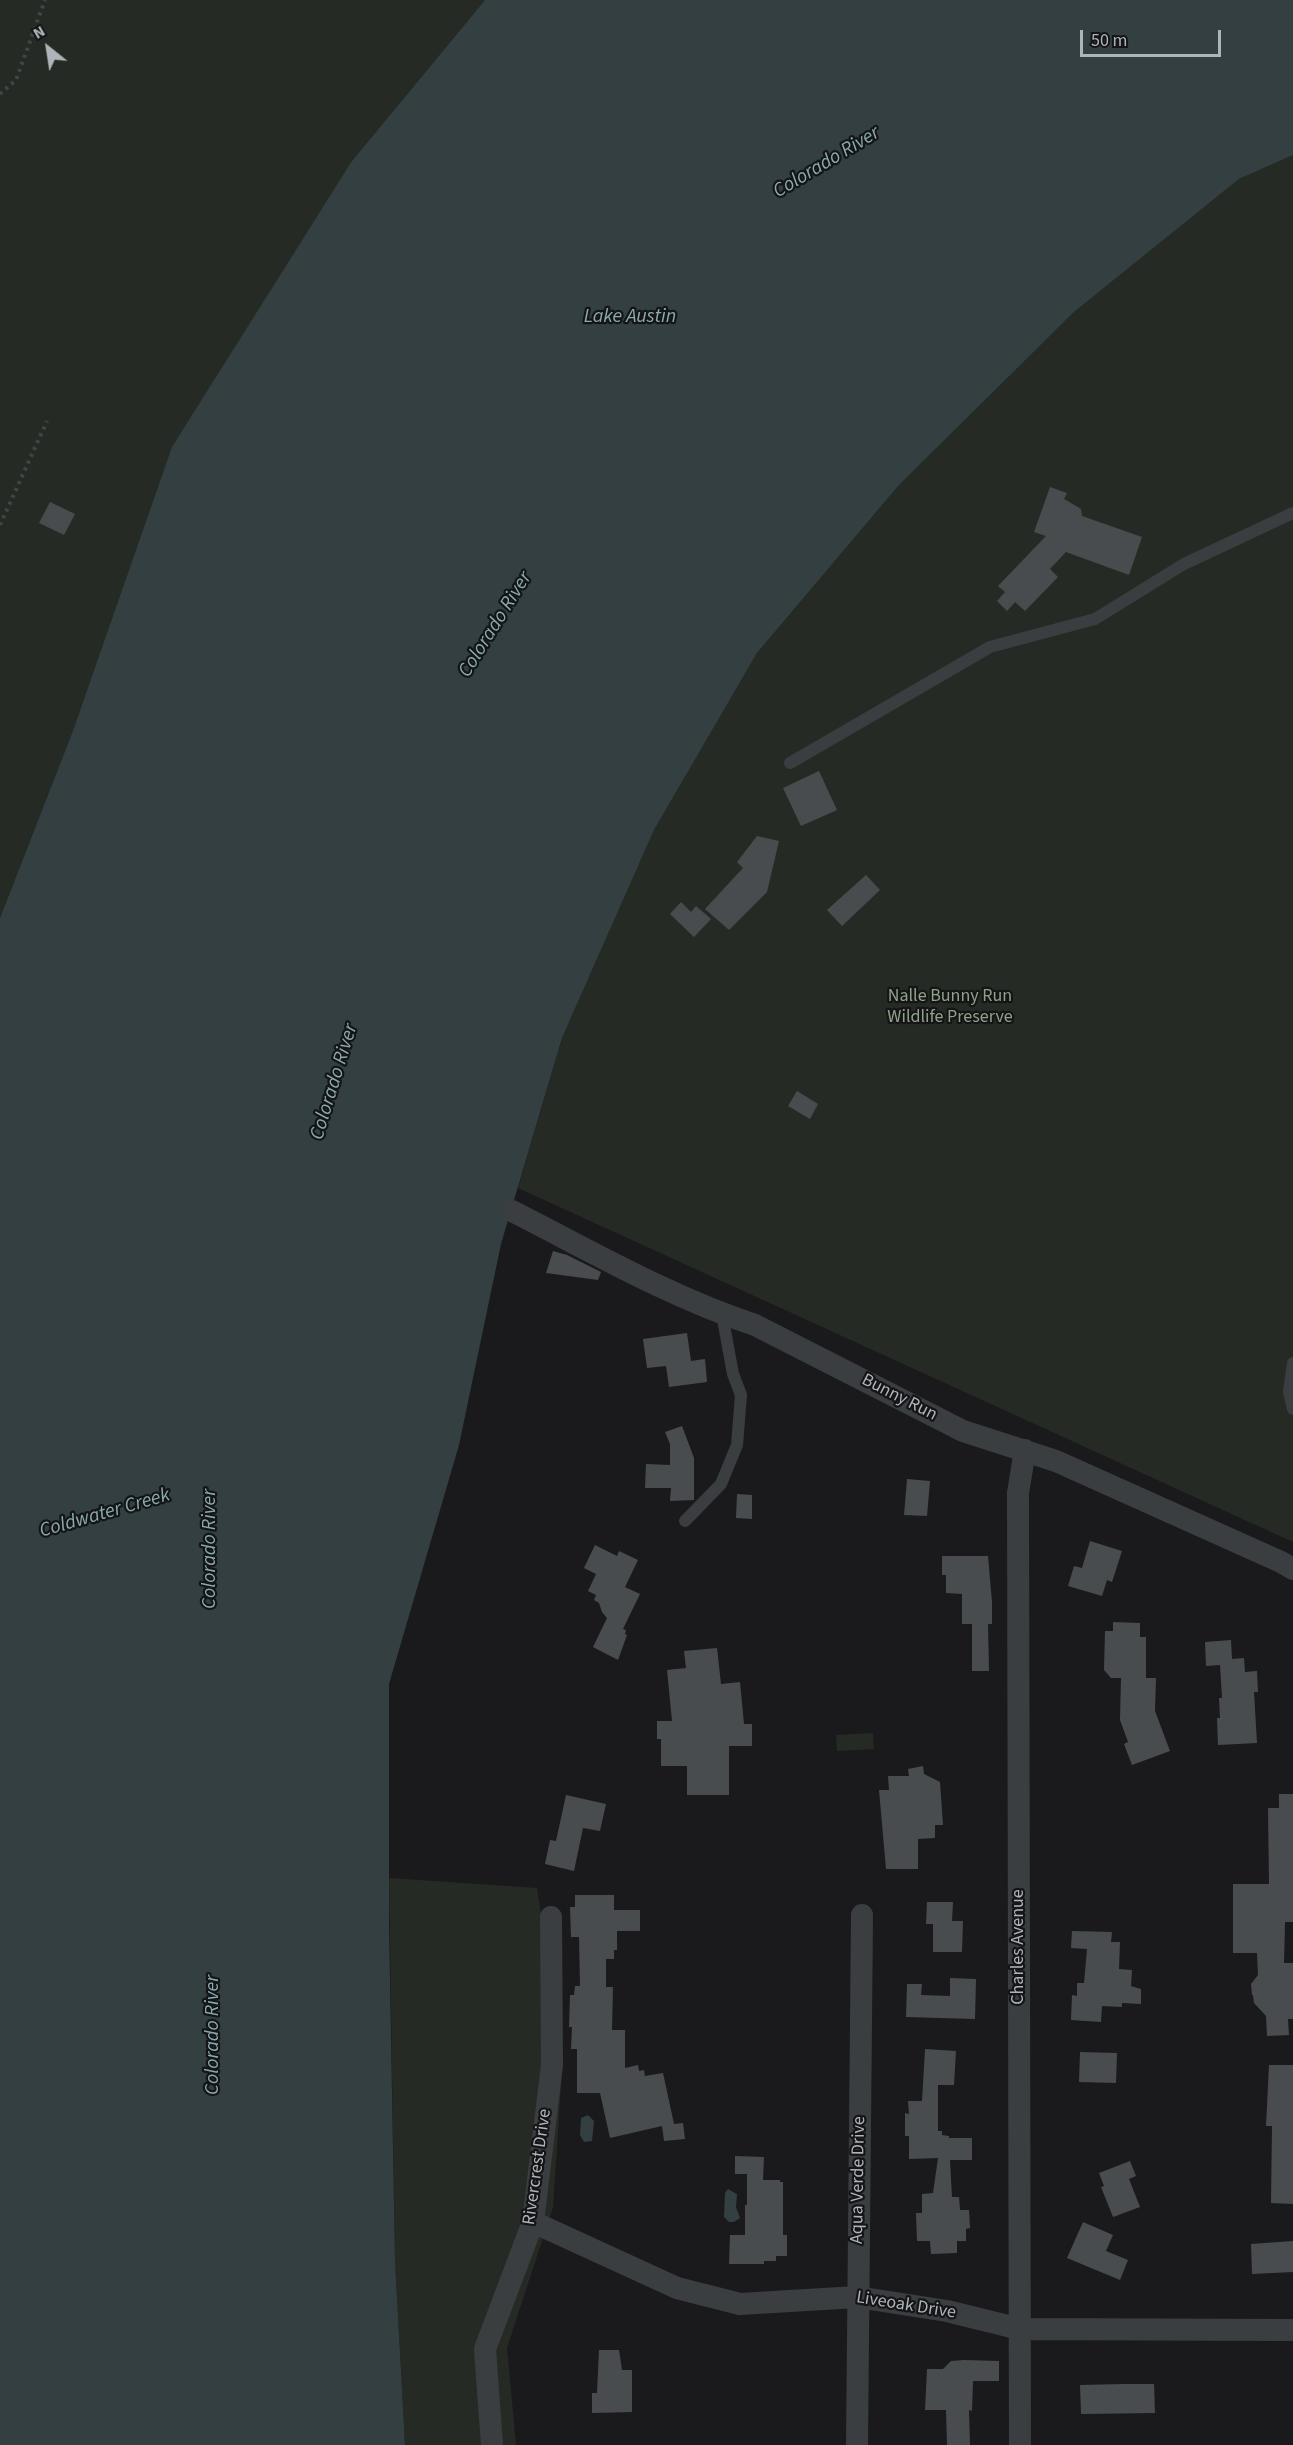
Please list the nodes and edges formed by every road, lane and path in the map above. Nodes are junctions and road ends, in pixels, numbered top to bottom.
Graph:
1 (45, 0) edge
2 (0, 94) edge
3 (48, 421) dead end
4 (1293, 513) edge
5 (0, 525) edge
6 (790, 763) dead end
7 (512, 1211) dead end
8 (722, 1314) junction
9 (1293, 1363) edge
10 (1293, 1409) edge
11 (1025, 1450) junction
12 (685, 1521) dead end
13 (1293, 1569) edge
14 (862, 1915) dead end
15 (551, 1917) dead end
16 (533, 2222) junction
17 (857, 2297) junction
18 (1020, 2330) junction
19 (1293, 2330) edge
20 (492, 2445) edge
21 (857, 2445) edge
22 (1020, 2445) edge

1 - 2 path
3 - 5 path
4 - 6 lane
7 - 8 street, Bunny Run
8 - 11 street, Bunny Run
8 - 12 lane
9 - 10 lane
11 - 13 street, Bunny Run
11 - 18 street, Charles Avenue
14 - 17 street, Aqua Verde Drive
15 - 16 street, Rivercrest Drive
16 - 17 street, Liveoak Drive
16 - 20 street, Rivercrest Drive
17 - 18 street, Liveoak Drive
17 - 21 street, Aqua Verde Drive
18 - 19 street, Liveoak Drive
18 - 22 street, Charles Avenue

